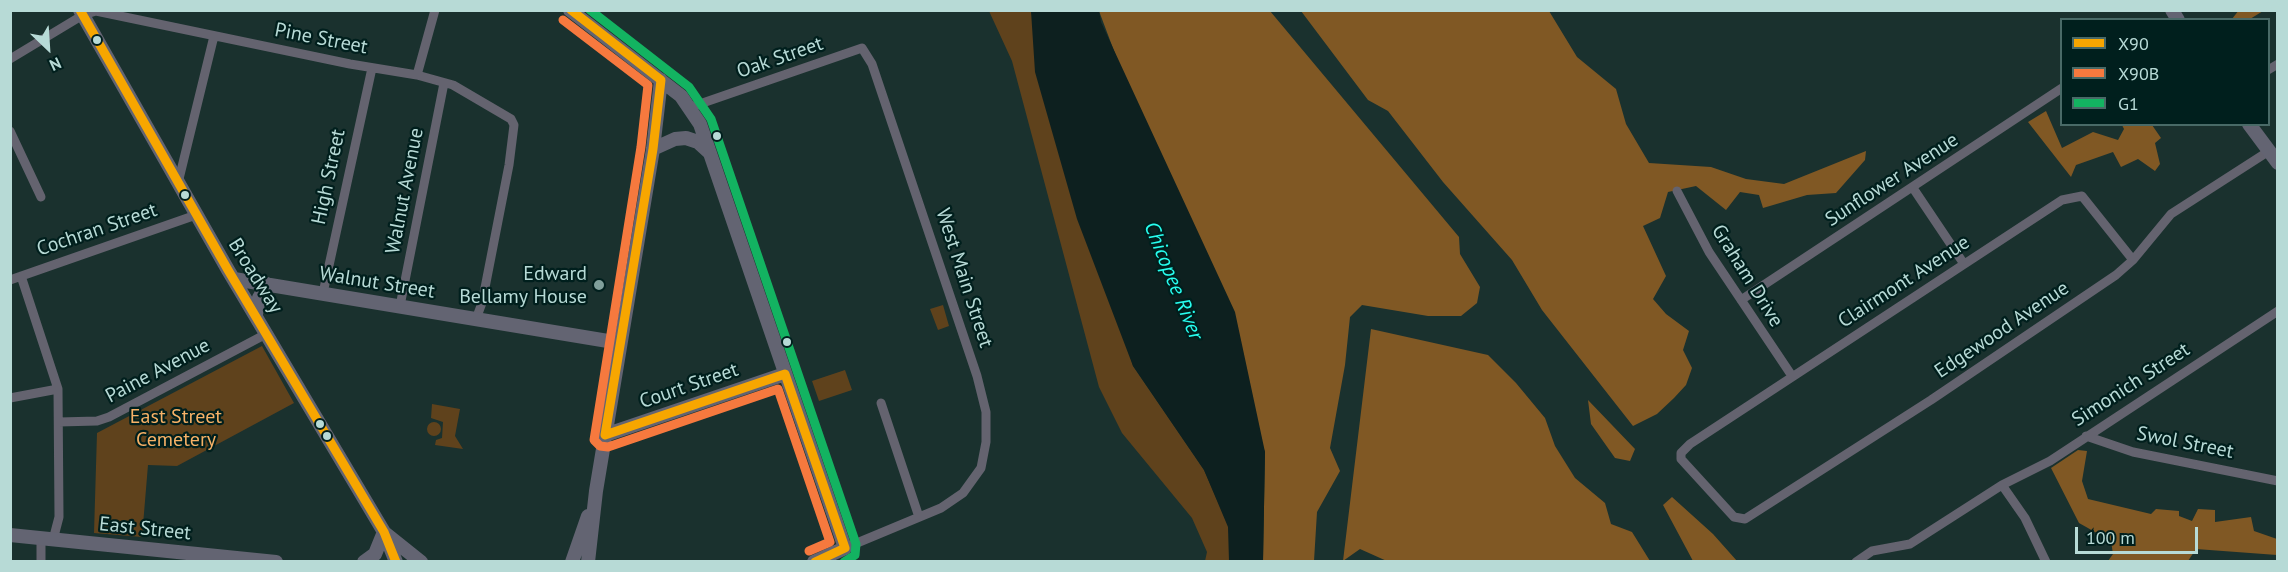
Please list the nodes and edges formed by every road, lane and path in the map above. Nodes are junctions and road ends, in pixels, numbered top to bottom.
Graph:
1 (435, 10) edge
2 (570, 10) edge
3 (81, 13) edge
4 (214, 36) junction
5 (10, 59) edge
6 (872, 63) joint
7 (372, 68) junction
8 (417, 75) junction
9 (661, 80) junction
10 (444, 83) junction
11 (2060, 89) edge
12 (691, 107) junction
13 (2250, 126) edge
14 (10, 131) edge
15 (653, 149) junction
16 (2269, 151) junction
17 (710, 153) junction
18 (2277, 163) edge
19 (178, 183) junction
20 (1913, 188) junction
21 (1677, 191) dead end
22 (41, 197) dead end
23 (196, 215) junction
24 (2133, 260) junction
25 (1964, 264) junction
26 (21, 276) junction
27 (234, 279) junction
28 (10, 280) edge
29 (267, 284) junction
30 (323, 293) junction
31 (1741, 300) junction
32 (400, 306) junction
33 (2277, 311) edge
34 (256, 314) junction
35 (476, 319) junction
36 (267, 333) junction
37 (620, 343) junction
38 (785, 374) junction
39 (1792, 376) junction
40 (58, 389) junction
41 (10, 398) edge
42 (881, 403) dead end
43 (59, 422) junction
44 (605, 435) junction
45 (2086, 436) junction
46 (1681, 453) joint
47 (2277, 481) edge
48 (2002, 485) junction
49 (596, 491) junction
50 (919, 517) junction
51 (384, 532) junction
52 (10, 535) edge
53 (47, 539) junction
54 (844, 548) junction
55 (41, 561) edge
56 (276, 561) edge
57 (364, 561) edge
58 (396, 561) edge
59 (421, 561) edge
60 (572, 561) edge
61 (588, 561) edge
62 (814, 561) edge
63 (1856, 561) edge
64 (2046, 561) edge

1 - 8 street
2 - 9 main road
3 - 4 street, Pine Street
3 - 5 street
3 - 19 main road, Broadway
4 - 7 street, Pine Street
4 - 19 street
6 - 12 street, Oak Street
6 - 50 street, West Main Street
7 - 8 street, Pine Street
7 - 30 street, High Street
8 - 10 street, Pine Street
9 - 12 main road
9 - 15 main road
10 - 32 street, Walnut Avenue
10 - 35 street, Pine Street
11 - 20 street, Sunflower Avenue
12 - 17 main road
13 - 16 main road
14 - 22 street
15 - 17 main road
15 - 37 main road
16 - 18 main road
16 - 24 street, Edgewood Avenue
17 - 38 main road
19 - 23 main road, Broadway
20 - 25 street
20 - 31 street, Sunflower Avenue
21 - 31 street, Graham Drive
23 - 26 street, Cochran Street
23 - 27 main road, Broadway
24 - 25 street, Clairmont Avenue
24 - 46 street, Edgewood Avenue
25 - 39 street, Clairmont Avenue
26 - 28 street, Cochran Street
26 - 40 street
27 - 29 main road, Walnut Street
27 - 34 main road, Broadway
29 - 30 main road, Walnut Street
29 - 34 main road
30 - 32 main road, Walnut Street
31 - 39 street, Graham Drive
32 - 35 main road, Walnut Street
33 - 45 street, Simonich Street
34 - 36 main road, Broadway
35 - 37 main road, Walnut Street
36 - 43 street, Paine Avenue
36 - 51 main road, Broadway
37 - 44 main road
38 - 44 main road, Court Street
38 - 54 main road
39 - 46 street, Clairmont Avenue
40 - 41 street
40 - 43 street
42 - 50 street
43 - 53 street
44 - 49 main road
45 - 47 street, Swol Street
45 - 48 street, Simonich Street
48 - 63 street, Simonich Street
48 - 64 street
49 - 60 main road
49 - 61 main road
50 - 54 street, West Main Street
51 - 57 main road
51 - 58 main road, Broadway
51 - 59 main road
52 - 53 main road, East Street
53 - 55 street
53 - 56 main road, East Street
54 - 62 main road

